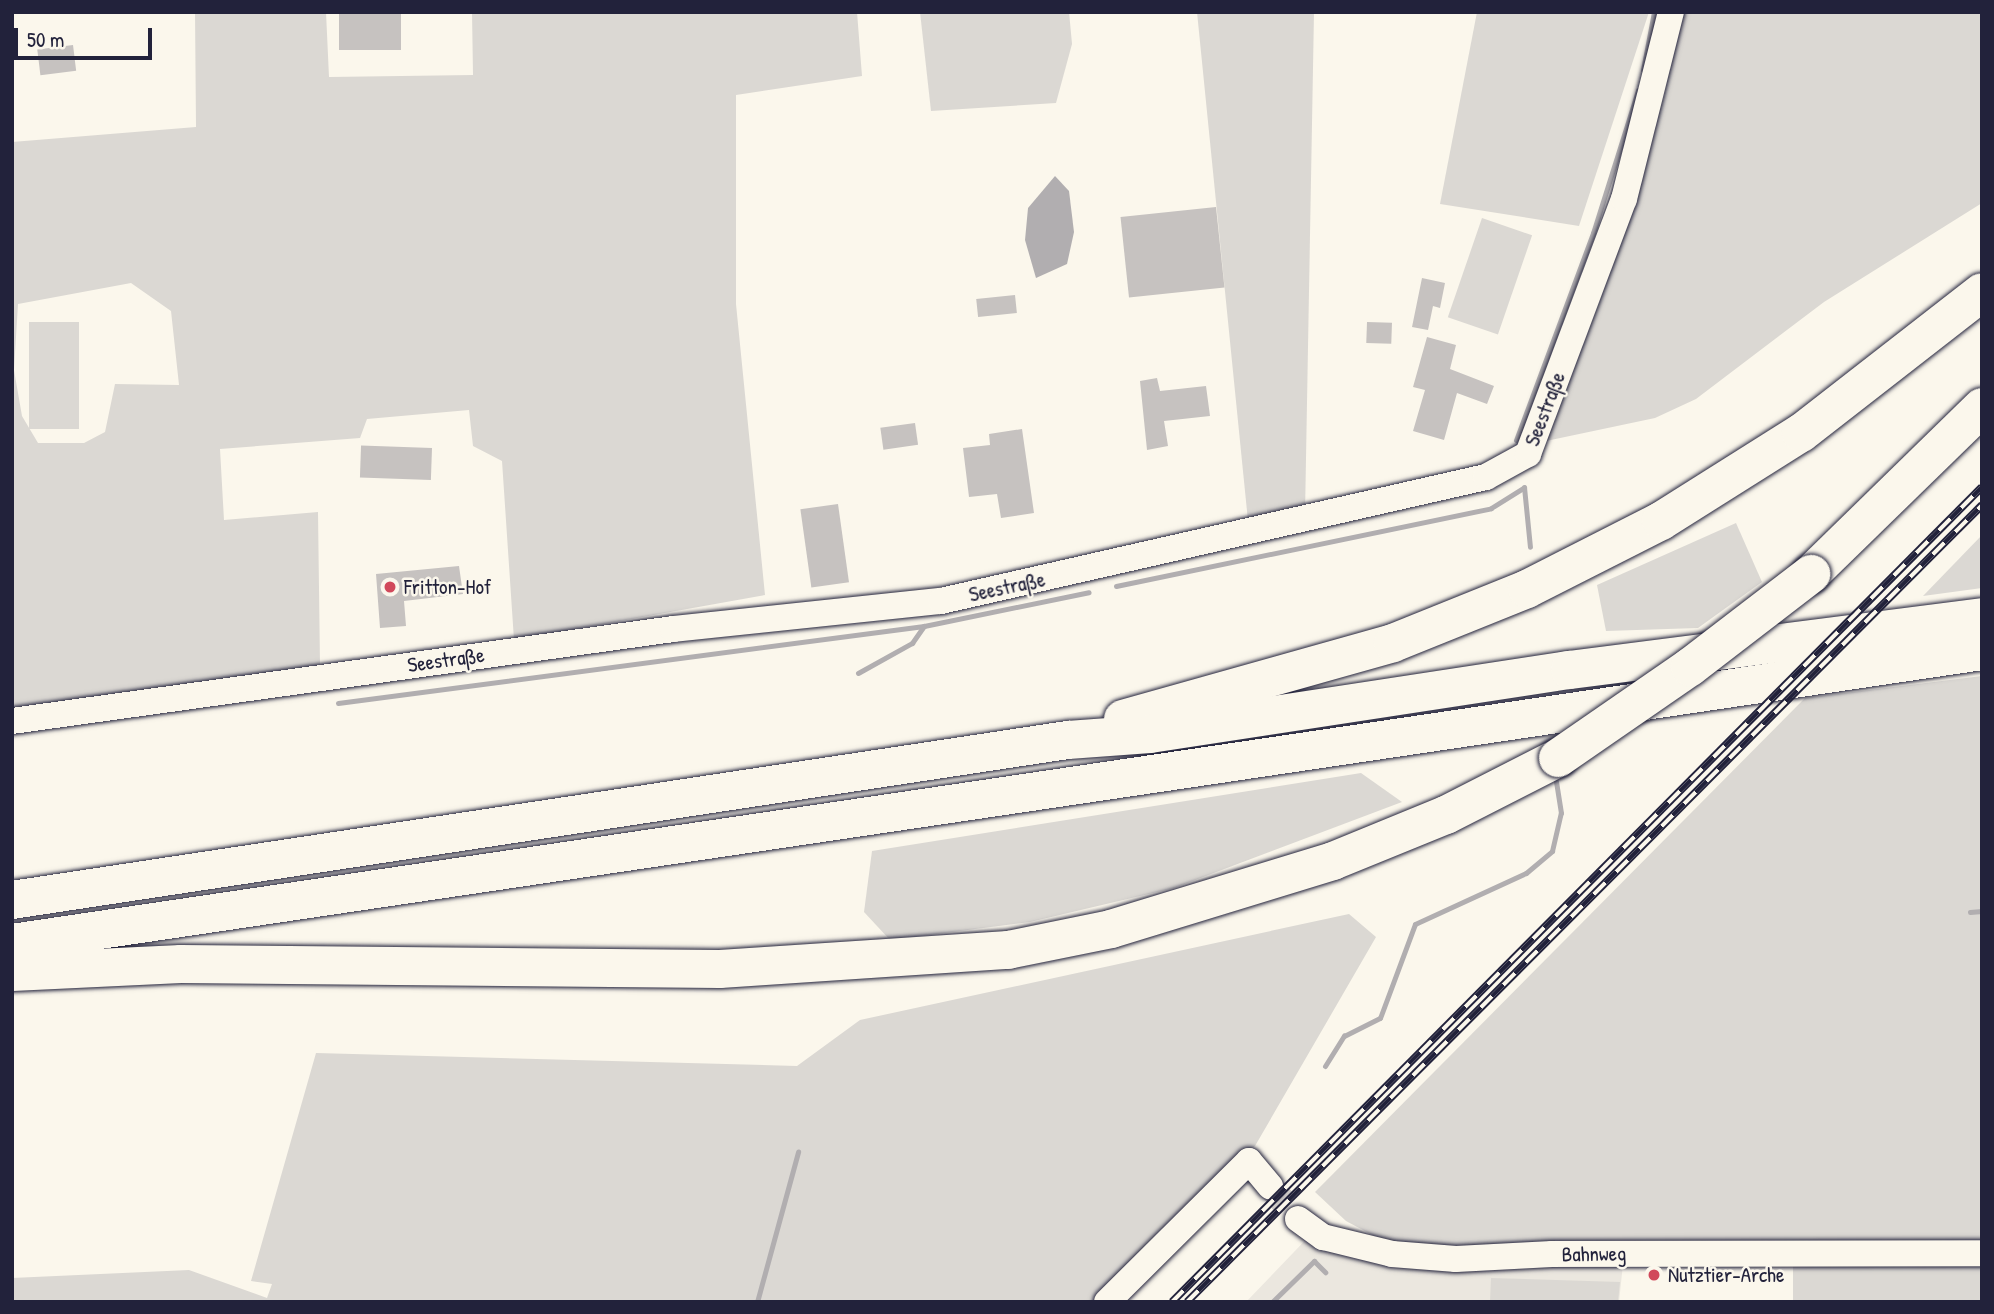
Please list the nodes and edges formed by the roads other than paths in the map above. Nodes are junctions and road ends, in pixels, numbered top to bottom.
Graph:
1 (1671, 12) edge
2 (1982, 292) edge
3 (1982, 407) edge
4 (1982, 617) edge
5 (1982, 651) edge
6 (12, 721) edge
7 (1068, 740) junction
8 (12, 900) edge
9 (12, 943) edge
10 (12, 972) edge
11 (1270, 1186) tunnel mouth
12 (1298, 1219) tunnel mouth
13 (1982, 1253) edge
14 (1107, 1302) edge

1 - 6 street, Seestraße
2 - 7 highway
3 - 10 highway, bridge
4 - 7 highway
5 - 9 highway
7 - 8 highway
11 - 14 street
12 - 13 street, Bahnweg

